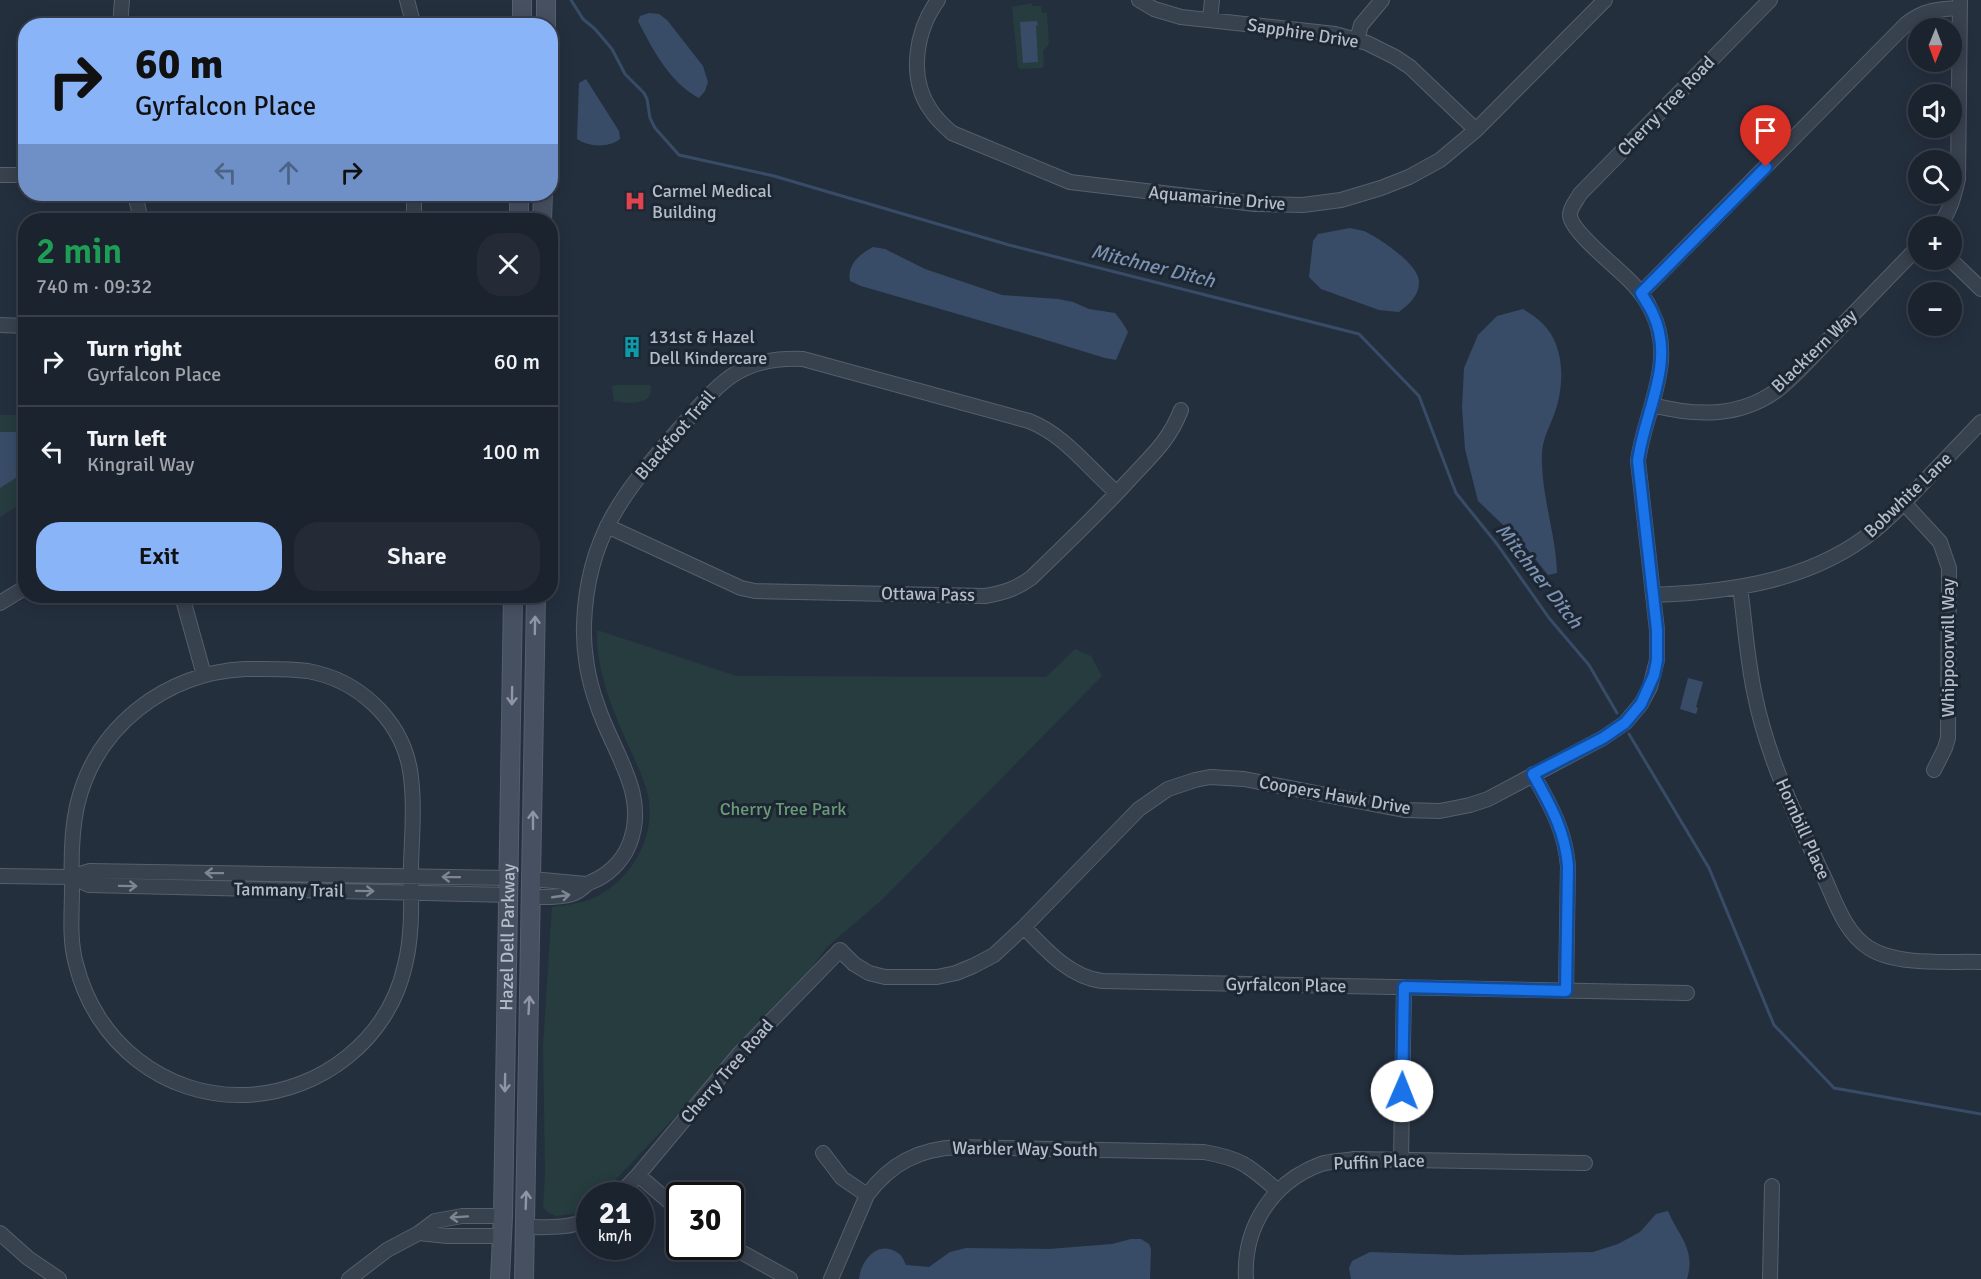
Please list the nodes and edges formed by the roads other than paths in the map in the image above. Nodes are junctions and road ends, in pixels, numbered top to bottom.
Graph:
1 (122, 0) edge
2 (407, 0) edge
3 (522, 0) edge
4 (546, 0) edge
5 (938, 0) edge
6 (1139, 0) edge
7 (1212, 0) edge
8 (1382, 0) edge
9 (1605, 0) edge
10 (1770, 0) edge
11 (1960, 4) edge
12 (121, 18) edge
13 (412, 18) edge
14 (522, 18) edge
15 (546, 18) edge
16 (1210, 20) junction
17 (1357, 40) junction
18 (1476, 130) junction
19 (0, 175) edge
20 (18, 175) edge
21 (1570, 216) joint
22 (1945, 216) edge
23 (1908, 257) edge
24 (1961, 270) edge
25 (1981, 289) edge
26 (1641, 293) junction
27 (0, 326) edge
28 (18, 326) edge
29 (1652, 405) junction
30 (1181, 410) dead end
31 (1981, 422) edge
32 (1117, 493) junction
33 (1904, 503) junction
34 (607, 526) junction
35 (1740, 587) junction
36 (18, 592) edge
37 (1653, 595) junction
38 (0, 603) edge
39 (184, 603) edge
40 (513, 603) edge
41 (536, 603) edge
42 (204, 675) junction
43 (1934, 770) dead end
44 (1533, 774) junction
45 (0, 876) edge
46 (71, 877) junction
47 (411, 884) junction
48 (509, 887) junction
49 (532, 888) junction
50 (1024, 927) junction
51 (840, 950) joint
52 (1981, 962) edge
53 (1404, 987) junction
54 (1566, 991) junction
55 (1686, 993) dead end
56 (823, 1153) dead end
57 (1401, 1160) junction
58 (1585, 1163) dead end
59 (638, 1175) junction
60 (631, 1182) edge
61 (1772, 1186) dead end
62 (1278, 1191) junction
63 (867, 1195) junction
64 (666, 1199) edge
65 (503, 1216) junction
66 (576, 1225) edge
67 (524, 1227) junction
68 (0, 1233) edge
69 (419, 1233) junction
70 (502, 1236) junction
71 (744, 1254) edge
72 (59, 1279) edge
73 (349, 1279) edge
74 (500, 1279) edge
75 (524, 1279) edge
76 (790, 1279) edge
77 (831, 1279) edge
78 (1246, 1279) edge
79 (1770, 1279) edge

1 - 12 street
2 - 13 street
3 - 14 main road
4 - 15 main road
5 - 18 street, Aquamarine Drive
6 - 16 street, Sapphire Drive
7 - 16 street
8 - 17 street
9 - 18 street, Aquamarine Drive
10 - 21 street, Cherry Tree Road
11 - 22 street
11 - 26 street
16 - 17 street, Sapphire Drive
17 - 18 street, Sapphire Drive
19 - 20 street
21 - 26 street, Coopers Hawk Drive
23 - 29 street, Blacktern Way
24 - 25 street
26 - 29 street, Coopers Hawk Drive
27 - 28 street
29 - 37 street, Coopers Hawk Drive
30 - 32 street, Ottawa Pass
31 - 33 street, Bobwhite Lane
32 - 34 street, Ottawa Pass
32 - 34 street, Blackfoot Trail
33 - 35 street, Bobwhite Lane
33 - 43 street, Whippoorwill Way
34 - 49 street, Blackfoot Trail
35 - 37 street, Bobwhite Lane
35 - 52 street, Hornbill Place
36 - 38 street
37 - 44 street, Coopers Hawk Drive
39 - 42 street
40 -> 48 main road, Hazel Dell Parkway
49 -> 41 main road, Hazel Dell Parkway
42 - 46 street
42 - 47 street
44 - 50 street, Coopers Hawk Drive
44 - 54 street
45 - 46 street, Tammany Trail
46 - 47 street, Tammany Trail
46 - 47 street
47 - 48 street, Tammany Trail
48 -> 65 main road, Hazel Dell Parkway
67 -> 49 main road, Hazel Dell Parkway
50 - 51 street, Coopers Hawk Drive
50 - 53 street, Gyrfalcon Place
51 - 59 street, Cherry Tree Road
53 - 54 street, Gyrfalcon Place
53 - 57 street
54 - 55 street, Gyrfalcon Place
56 - 63 street
57 - 58 street, Puffin Place
57 - 62 street, Puffin Place
59 - 60 street, Cherry Tree Road
59 - 64 street
61 - 79 street
62 - 63 street, Warbler Way South
62 - 78 street, Puffin Place
63 - 77 street, Warbler Way South
65 -> 69 street
65 - 70 main road, Hazel Dell Parkway
66 - 67 street
67 - 75 main road, Hazel Dell Parkway
68 - 72 street
69 - 70 street
69 - 73 street
70 - 74 main road, Hazel Dell Parkway
71 - 76 street

